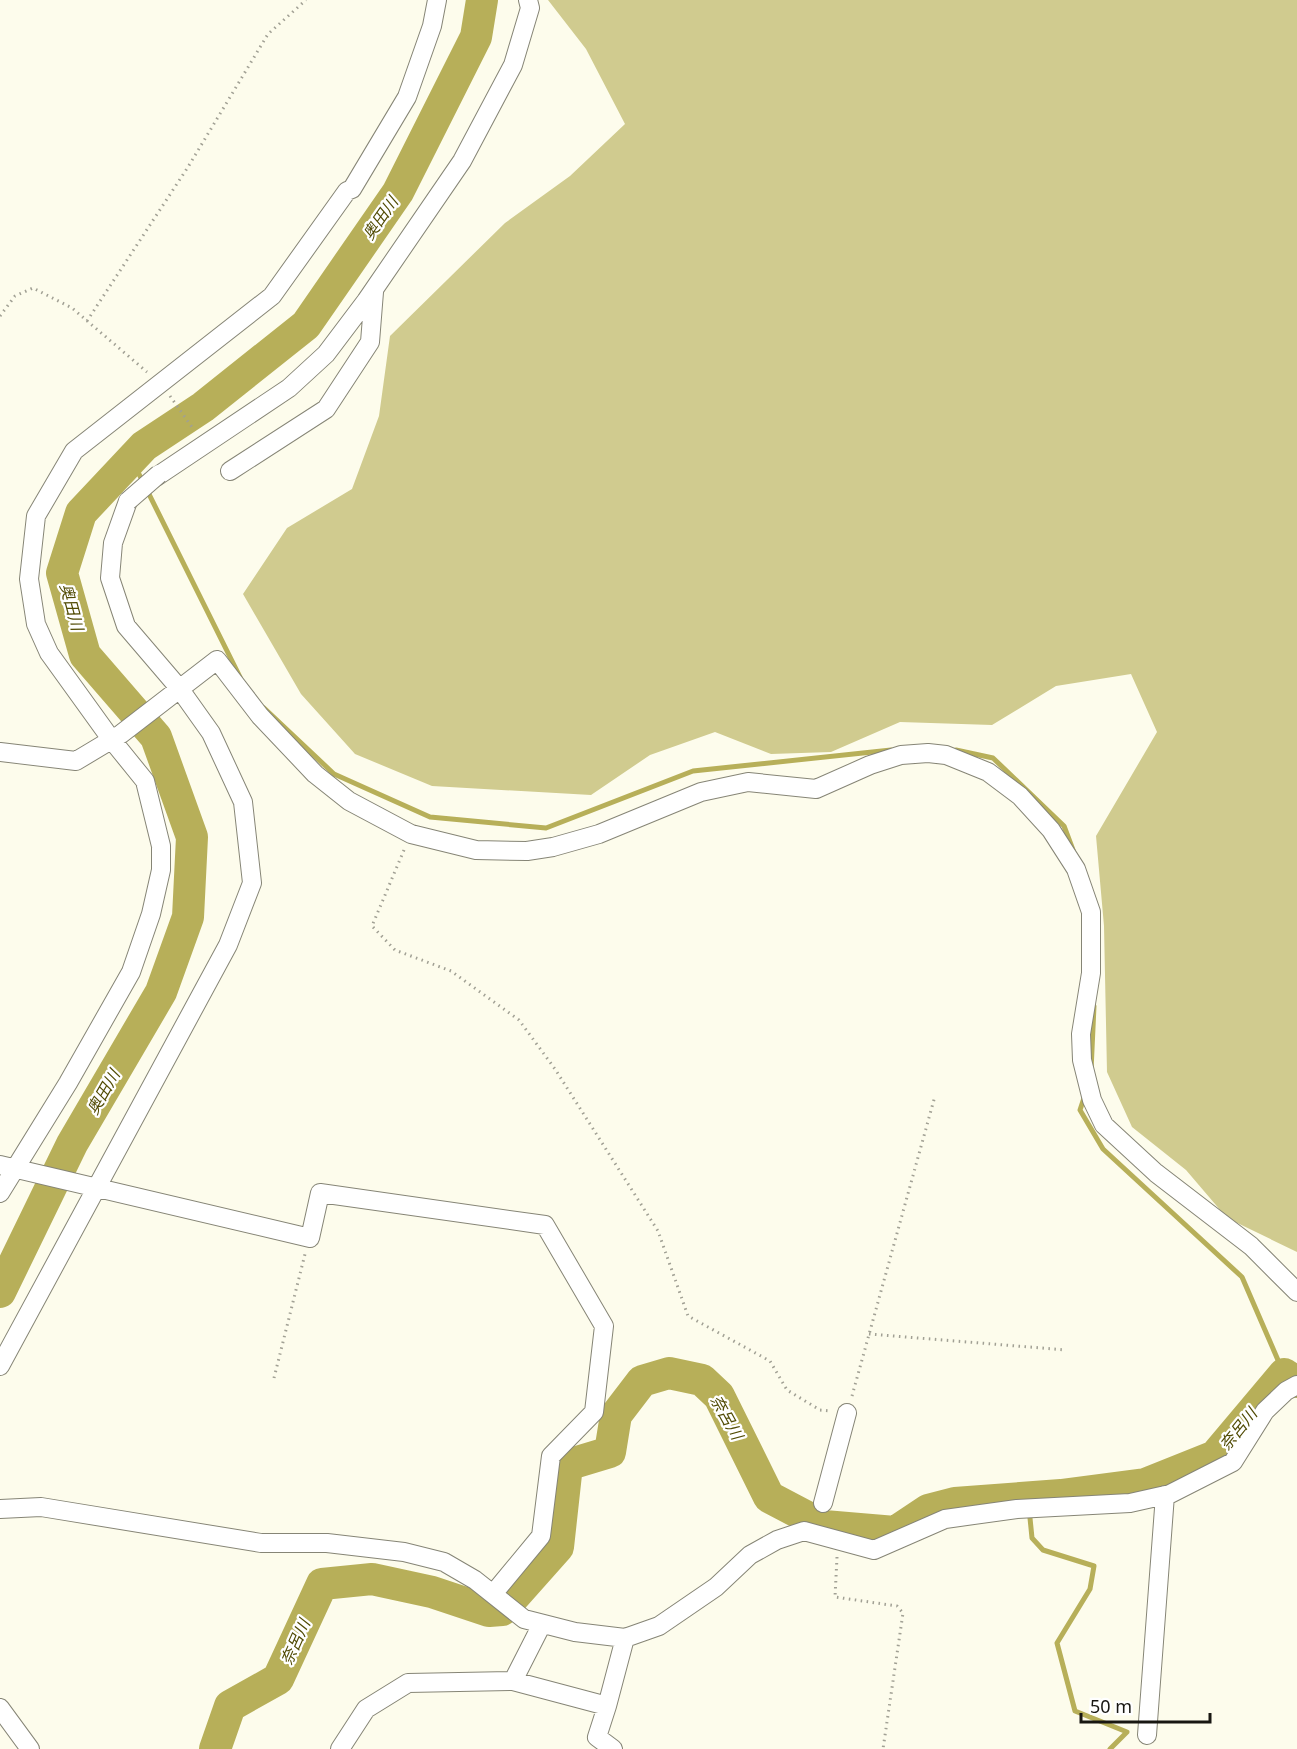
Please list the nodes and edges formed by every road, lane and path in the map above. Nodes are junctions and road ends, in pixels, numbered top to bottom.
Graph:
1 (306, 0) edge
2 (437, 0) edge
3 (528, 0) edge
4 (374, 290) junction
5 (0, 316) edge
6 (87, 321) junction
7 (160, 382) junction
8 (204, 445) junction
9 (230, 471) dead end
10 (173, 693) junction
11 (116, 737) junction
12 (0, 752) edge
13 (411, 834) junction
14 (935, 1096) dead end
15 (7, 1166) edge
16 (91, 1185) junction
17 (0, 1193) edge
18 (310, 1238) junction
19 (1297, 1292) edge
20 (869, 1334) junction
21 (1066, 1350) dead end
22 (0, 1366) edge
23 (273, 1378) dead end
24 (1292, 1388) edge
25 (847, 1413) junction
26 (1165, 1495) junction
27 (823, 1503) dead end
28 (0, 1509) edge
29 (838, 1540) junction
30 (497, 1597) junction
31 (533, 1622) junction
32 (626, 1638) junction
33 (513, 1681) junction
34 (607, 1706) junction
35 (0, 1708) edge
36 (1147, 1735) dead end
37 (30, 1749) edge
38 (340, 1749) edge
39 (613, 1749) edge
40 (884, 1749) edge

1 - 6 path
2 - 7 street
3 - 4 street
4 - 8 street
4 - 9 street
5 - 6 path
6 - 7 path
7 - 8 path
7 - 11 street
8 - 10 street, bridge
10 - 11 street
10 - 13 street
10 - 16 street
11 - 12 street
11 - 15 street
13 - 19 street
13 - 25 path
14 - 20 path
15 - 16 street
15 - 17 street
16 - 18 street
16 - 22 street
18 - 23 path
18 - 30 street
20 - 21 path
20 - 25 path
24 - 26 street
25 - 27 street
26 - 29 street
26 - 36 street
28 - 30 street
29 - 32 street
29 - 40 path
30 - 31 street
31 - 32 street
31 - 33 street
32 - 34 street
33 - 34 street
33 - 38 street
34 - 39 street
35 - 37 street

